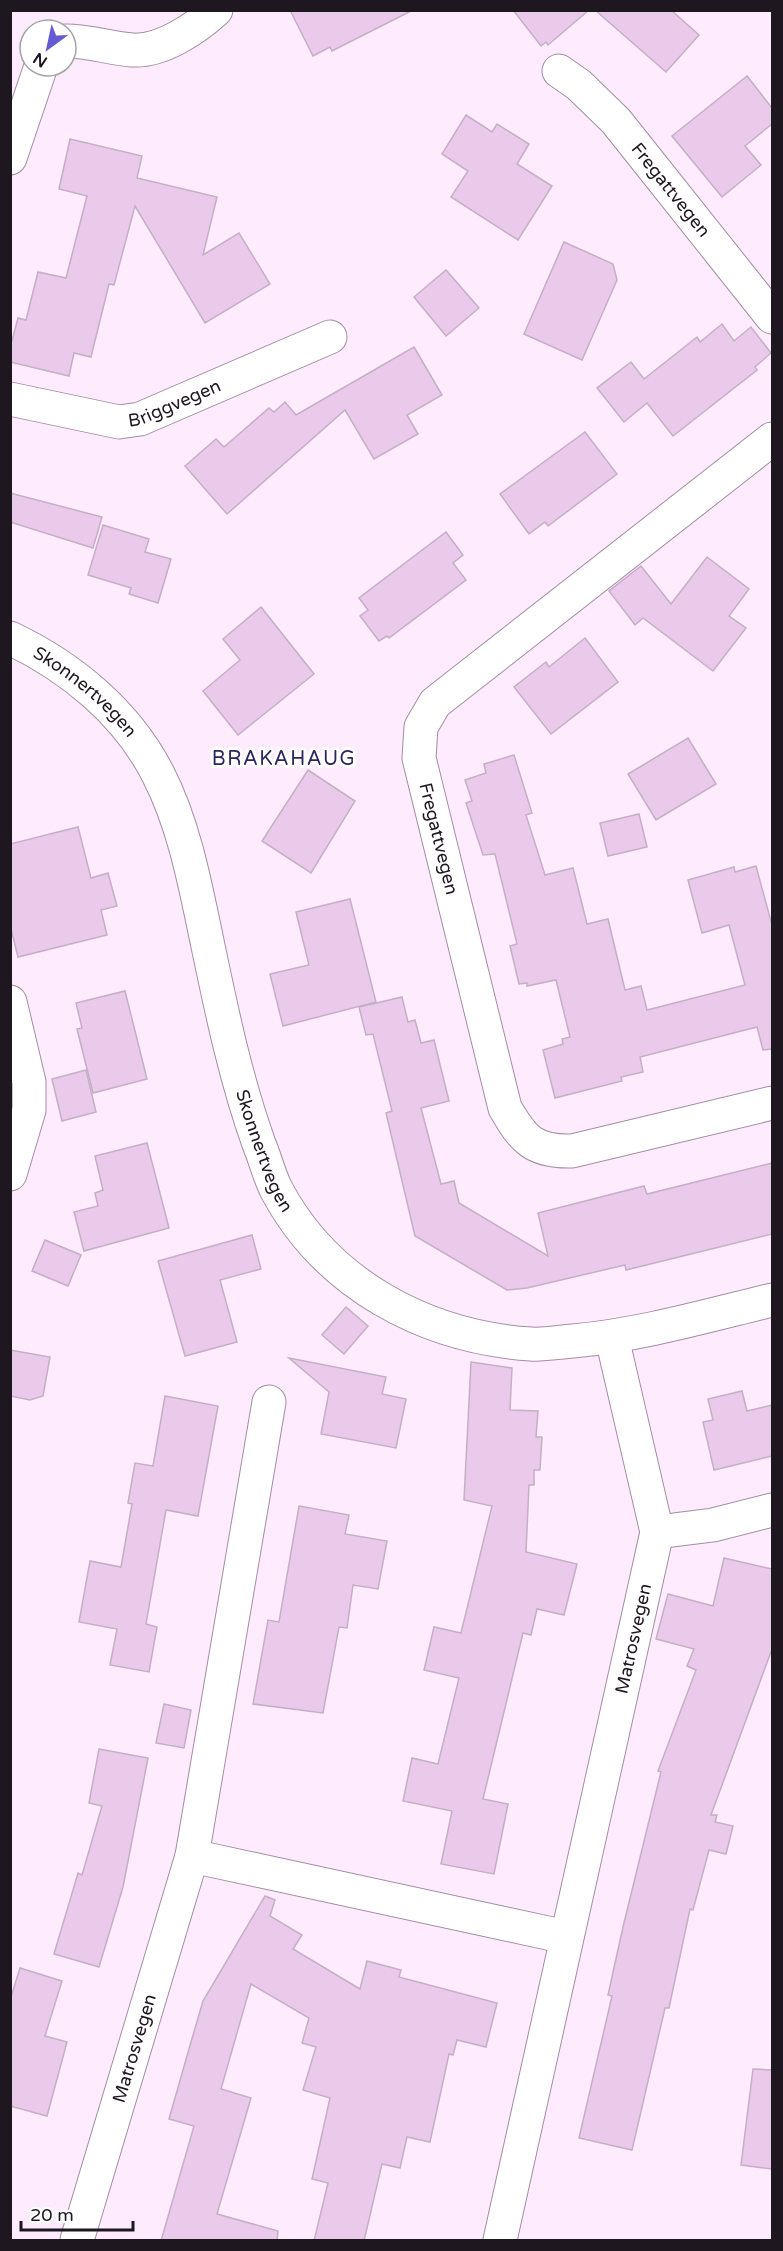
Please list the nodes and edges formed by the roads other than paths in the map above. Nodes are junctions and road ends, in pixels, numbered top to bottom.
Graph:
1 (216, 10) edge
2 (78, 41) edge
3 (559, 71) dead end
4 (37, 78) edge
5 (10, 158) edge
6 (772, 317) edge
7 (330, 337) dead end
8 (10, 399) edge
9 (772, 439) edge
10 (10, 638) edge
11 (10, 1002) edge
12 (772, 1103) edge
13 (10, 1174) edge
14 (772, 1300) edge
15 (612, 1338) junction
16 (269, 1402) dead end
17 (772, 1510) edge
18 (657, 1532) junction
19 (192, 1856) junction
20 (566, 1937) junction
21 (78, 2241) edge
22 (500, 2241) edge

1 - 2 street
3 - 6 street, Fregattvegen
4 - 5 street
7 - 8 street, Briggvegen
9 - 12 street, Fregattvegen
10 - 15 street, Skonnertvegen
11 - 13 street
14 - 15 street, Skonnertvegen
15 - 18 street, Matrosvegen
16 - 19 street, Matrosvegen
17 - 18 street
18 - 20 street, Matrosvegen
19 - 20 street
19 - 21 street, Matrosvegen
20 - 22 street, Matrosvegen

